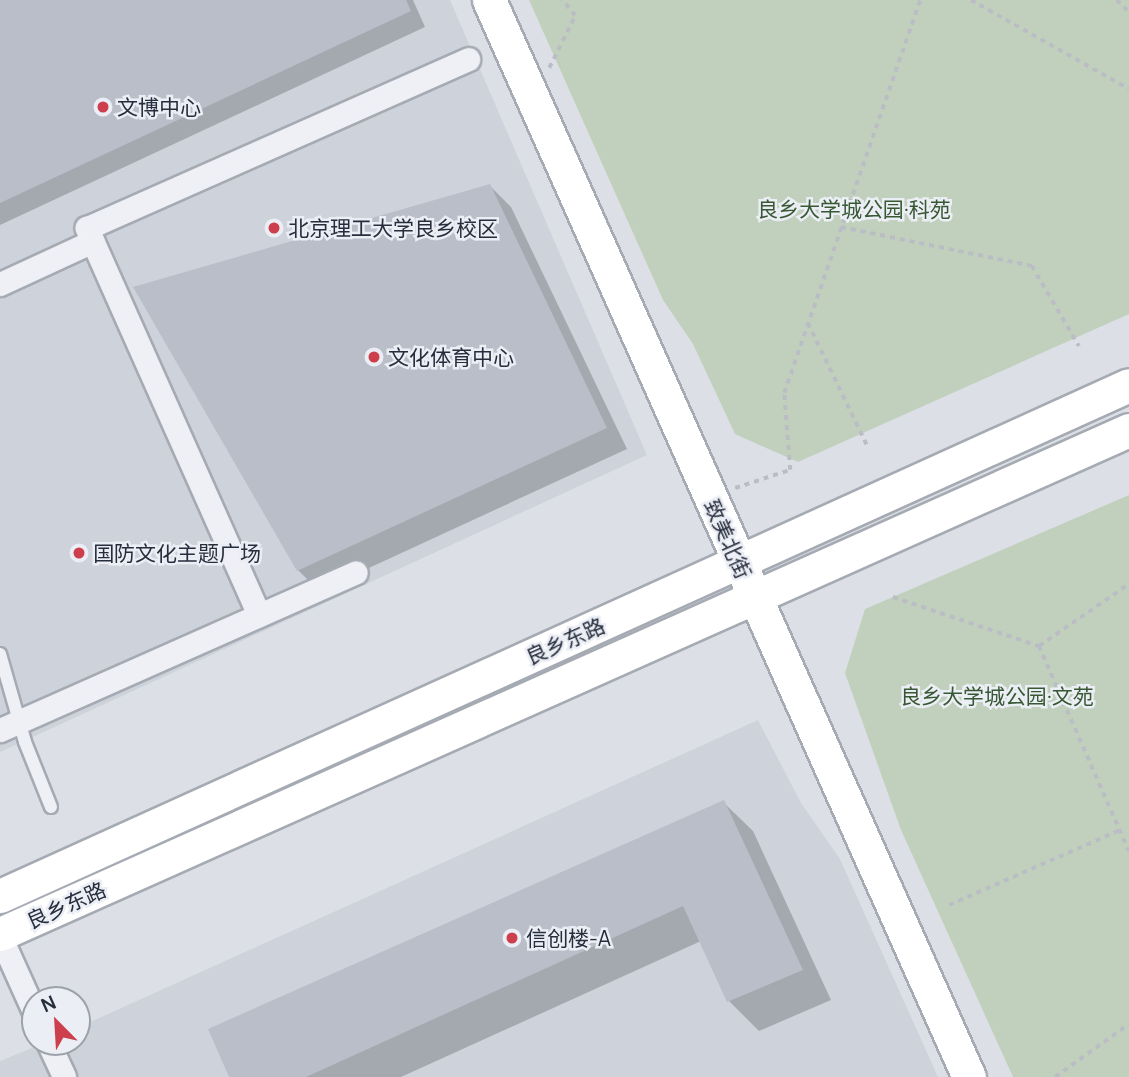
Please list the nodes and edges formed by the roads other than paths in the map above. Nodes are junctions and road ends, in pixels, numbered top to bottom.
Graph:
1 (489, 0) edge
2 (468, 60) dead end
3 (93, 242) junction
4 (0, 284) edge
5 (1129, 385) edge
6 (1129, 430) edge
7 (738, 562) junction
8 (356, 572) dead end
9 (754, 598) junction
10 (259, 615) junction
11 (0, 654) edge
12 (10, 726) edge
13 (51, 807) dead end
14 (0, 896) edge
15 (0, 935) edge
16 (23, 986) edge
17 (54, 1056) edge
18 (64, 1077) edge
19 (969, 1077) edge

1 - 7 main road, 致美北街
2 - 3 street
3 - 4 street
3 - 10 street
5 - 7 main road, 良乡东路
6 - 9 main road, 良乡东路
7 - 9 main road, 致美北街
7 - 14 main road, 良乡东路
8 - 10 street
9 - 15 main road, 良乡东路
9 - 19 main road, 致美北街
10 - 12 street
11 - 12 lane
12 - 13 lane
15 - 16 street
17 - 18 street

